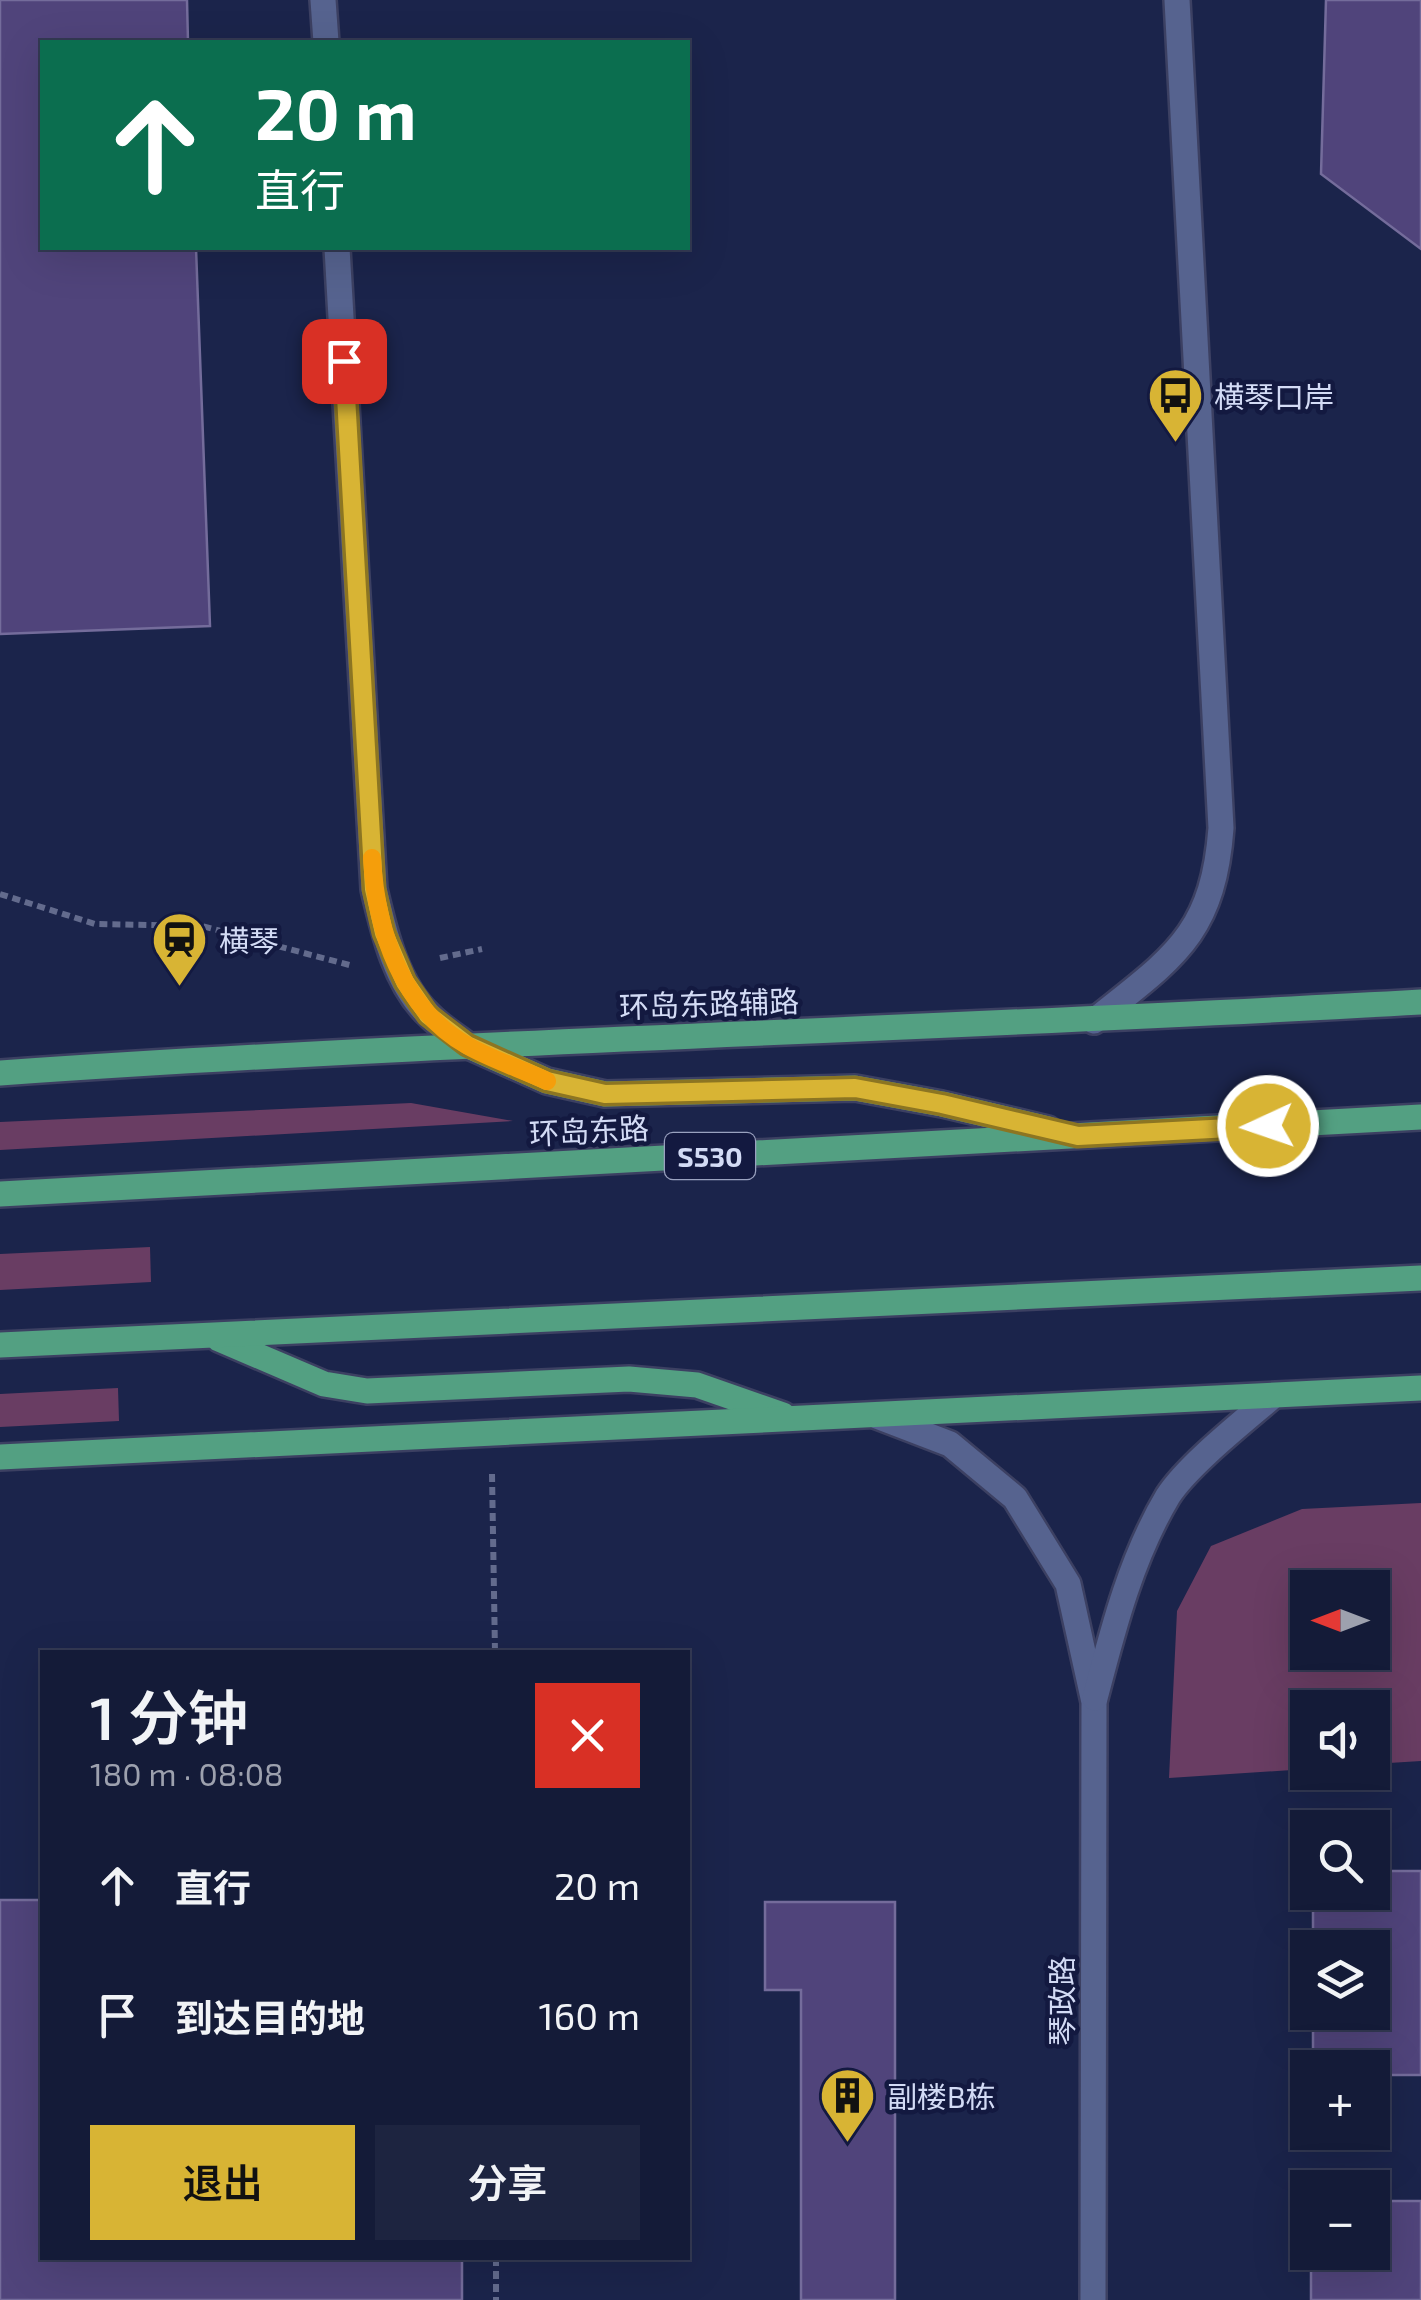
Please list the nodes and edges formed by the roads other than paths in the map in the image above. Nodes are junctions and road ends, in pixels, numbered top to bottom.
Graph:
1 (323, 0) edge
2 (1178, 0) edge
3 (326, 40) edge
4 (337, 250) edge
5 (1421, 1002) edge
6 (1094, 1021) junction
7 (467, 1045) junction
8 (0, 1072) edge
9 (1421, 1118) edge
10 (1078, 1136) junction
11 (0, 1194) edge
12 (1421, 1278) edge
13 (210, 1336) junction
14 (0, 1346) edge
15 (1421, 1388) edge
16 (1273, 1396) junction
17 (878, 1416) junction
18 (797, 1420) junction
19 (0, 1457) edge
20 (1094, 1702) junction
21 (1092, 2300) edge

1 - 3 street
2 - 6 street
4 - 7 street
5 - 6 main road, 环岛东路辅路
6 - 7 main road, 环岛东路辅路
7 - 8 main road, 环岛东路辅路
7 - 10 main road
9 - 10 main road, 环岛东路 / S530
10 - 11 main road, 环岛东路 / S530
12 - 13 main road
13 - 14 main road
13 - 18 main road
15 - 16 main road
16 - 17 main road
16 - 20 street
17 - 18 main road
17 - 20 street
18 - 19 main road
20 - 21 street, 琴政路

